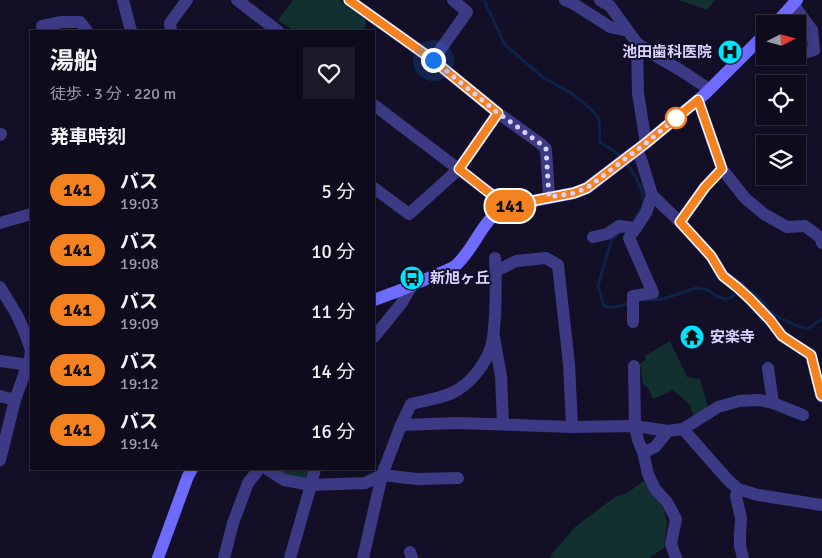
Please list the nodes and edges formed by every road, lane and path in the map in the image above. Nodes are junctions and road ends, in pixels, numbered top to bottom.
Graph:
1 (123, 0) edge
2 (187, 0) edge
3 (237, 0) edge
4 (349, 0) edge
5 (453, 0) edge
6 (565, 0) edge
7 (600, 0) edge
8 (795, 2) edge
9 (783, 15) edge
10 (803, 15) edge
11 (806, 20) edge
12 (42, 26) dead end
13 (374, 26) edge
14 (86, 30) edge
15 (131, 30) edge
16 (171, 30) edge
17 (277, 30) edge
18 (628, 30) junction
19 (637, 43) junction
20 (756, 47) edge
21 (806, 52) edge
22 (433, 60) junction
23 (709, 89) junction
24 (698, 100) junction
25 (375, 106) edge
26 (498, 113) junction
27 (642, 146) junction
28 (459, 169) junction
29 (722, 169) junction
30 (375, 189) edge
31 (652, 195) junction
32 (549, 197) junction
33 (506, 206) junction
34 (30, 214) edge
35 (680, 222) junction
36 (0, 223) edge
37 (636, 228) junction
38 (593, 237) dead end
39 (822, 243) edge
40 (495, 258) dead end
41 (496, 271) junction
42 (413, 284) junction
43 (0, 287) edge
44 (375, 300) edge
45 (633, 322) dead end
46 (494, 335) junction
47 (375, 336) edge
48 (30, 347) edge
49 (30, 358) edge
50 (0, 361) edge
51 (28, 365) junction
52 (634, 366) dead end
53 (768, 368) dead end
54 (0, 396) edge
55 (822, 396) edge
56 (15, 400) junction
57 (773, 403) junction
58 (804, 415) dead end
59 (503, 424) junction
60 (401, 425) junction
61 (635, 426) junction
62 (572, 427) junction
63 (683, 429) junction
64 (668, 431) junction
65 (643, 452) junction
66 (0, 460) edge
67 (191, 470) edge
68 (258, 470) edge
69 (269, 470) edge
70 (315, 470) edge
71 (382, 475) junction
72 (458, 478) dead end
73 (311, 485) junction
74 (738, 489) junction
75 (822, 505) edge
76 (157, 557) edge
77 (224, 558) edge
78 (290, 558) edge
79 (362, 558) edge
80 (677, 558) edge
81 (744, 558) edge

1 - 15 street
2 - 16 street
3 - 17 street
4 - 13 street
5 - 22 street
6 - 18 street
7 - 18 street
8 - 9 street
8 - 10 street
11 - 21 street
12 - 14 street
13 - 22 street
18 - 19 street
19 - 23 street
19 - 27 street
20 - 23 street
22 - 26 street
23 - 24 street
24 - 27 street
24 - 29 street
25 - 28 street
26 - 28 street
26 - 32 street
27 - 31 street
27 - 32 street
28 - 30 street
28 - 33 street
29 - 35 street
29 - 39 street
31 - 35 street
31 - 37 street
32 - 33 street
33 - 42 street
34 - 36 street
35 - 55 street
37 - 38 street
37 - 45 street
40 - 41 street
41 - 46 street
41 - 62 street
42 - 44 street
42 - 47 street
43 - 48 street
46 - 59 street
46 - 60 street
49 - 51 street
50 - 51 street
51 - 56 street
52 - 61 street
53 - 57 street
54 - 56 street
56 - 66 street
57 - 58 street
57 - 63 street
59 - 60 street
59 - 62 street
60 - 71 street
61 - 62 street
61 - 64 street
61 - 65 street
63 - 64 street
63 - 74 street
64 - 65 street
65 - 80 street
67 - 76 street
68 - 77 street
69 - 73 street
70 - 73 street
71 - 72 street
71 - 73 street
71 - 79 street
73 - 78 street
74 - 75 street
74 - 81 street

